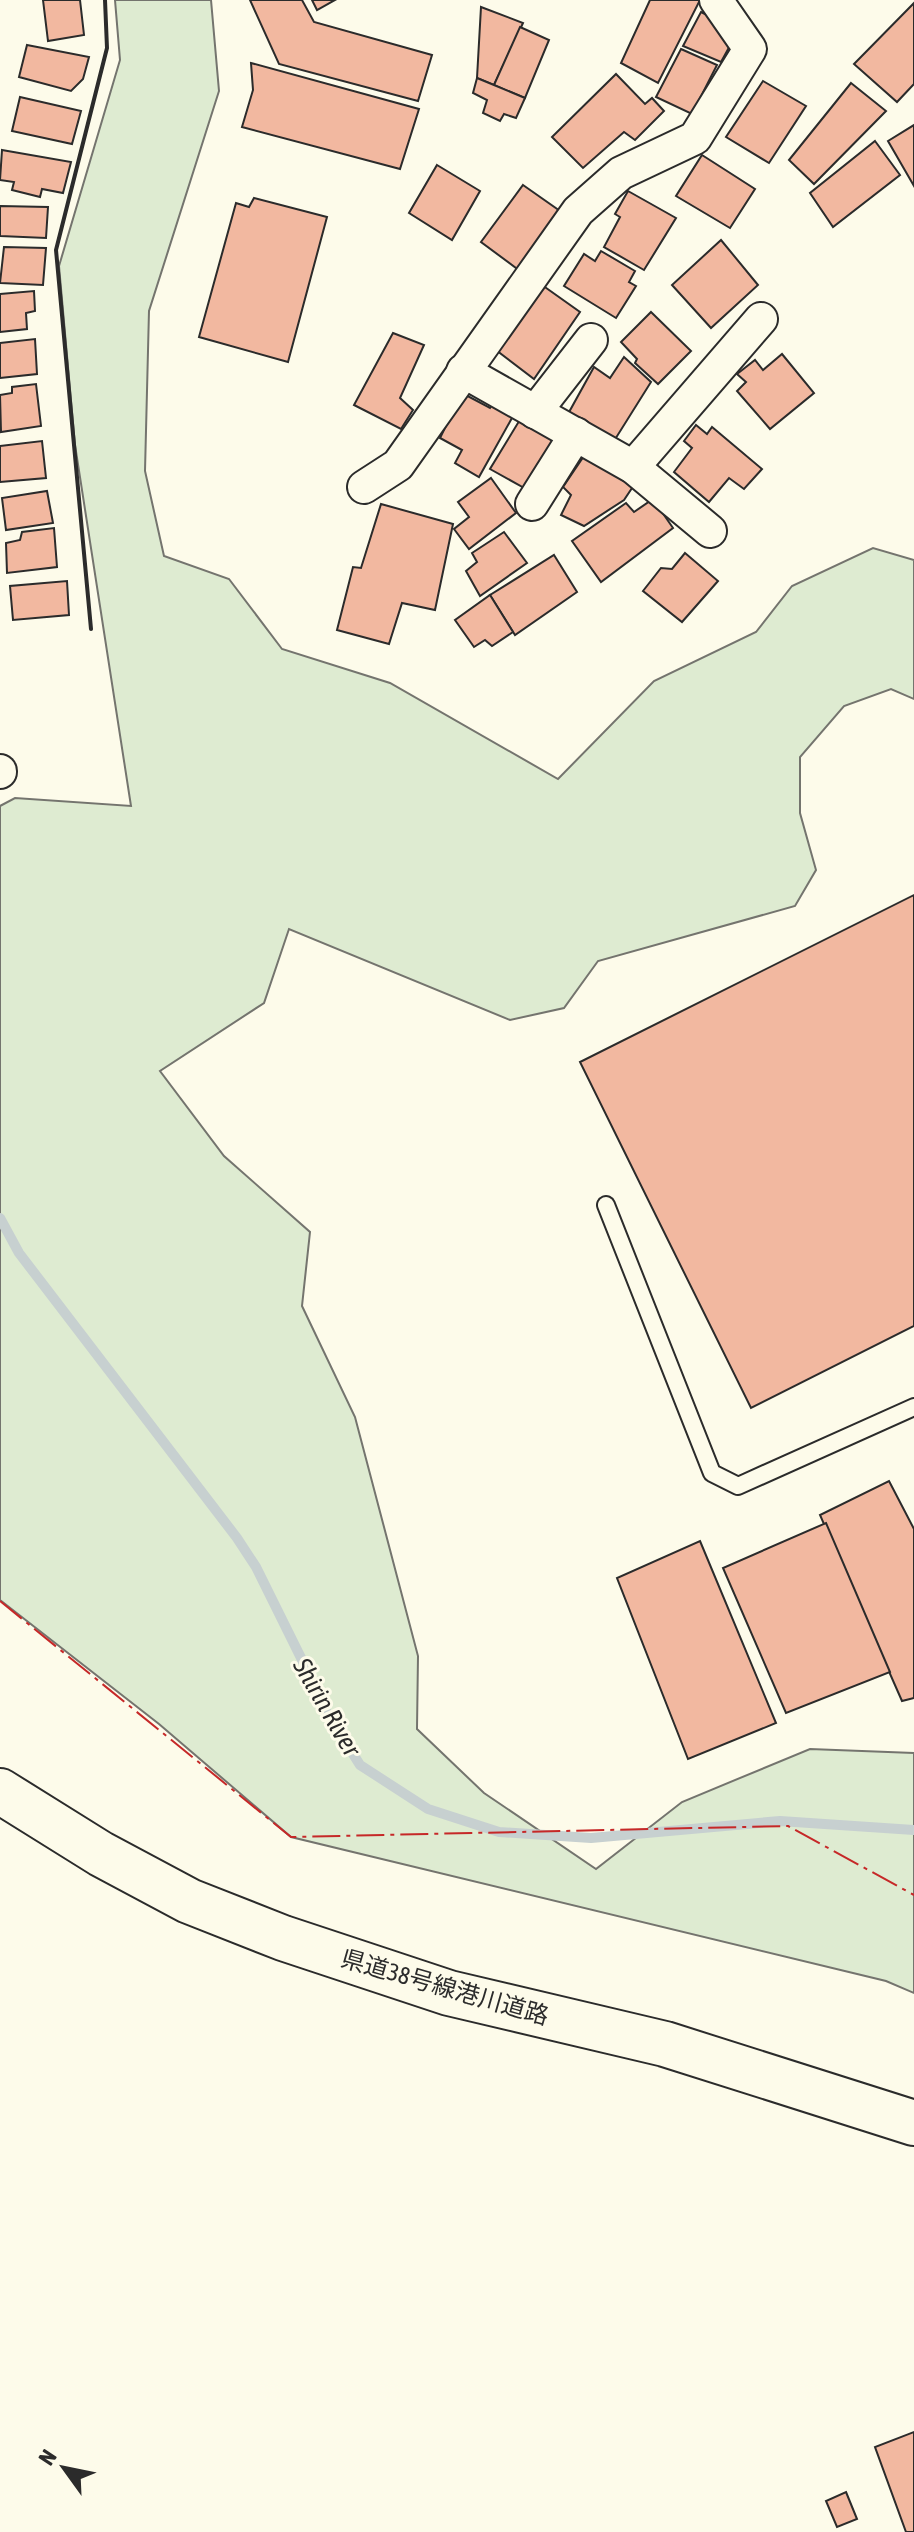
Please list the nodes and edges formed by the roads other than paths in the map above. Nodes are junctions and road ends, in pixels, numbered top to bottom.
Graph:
1 (716, 0) edge
2 (761, 319) dead end
3 (591, 340) dead end
4 (463, 371) junction
5 (535, 412) junction
6 (576, 434) junction
7 (633, 467) junction
8 (364, 487) dead end
9 (532, 504) dead end
10 (710, 531) dead end
11 (606, 1205) dead end
12 (914, 1407) edge
13 (0, 1791) edge
14 (914, 2123) edge

1 - 4 street
2 - 7 street
3 - 5 street
4 - 5 street
4 - 8 street
5 - 6 street
6 - 7 street
6 - 9 street
7 - 10 street
11 - 12 lane
13 - 14 main road, 県道38号線港川道路

